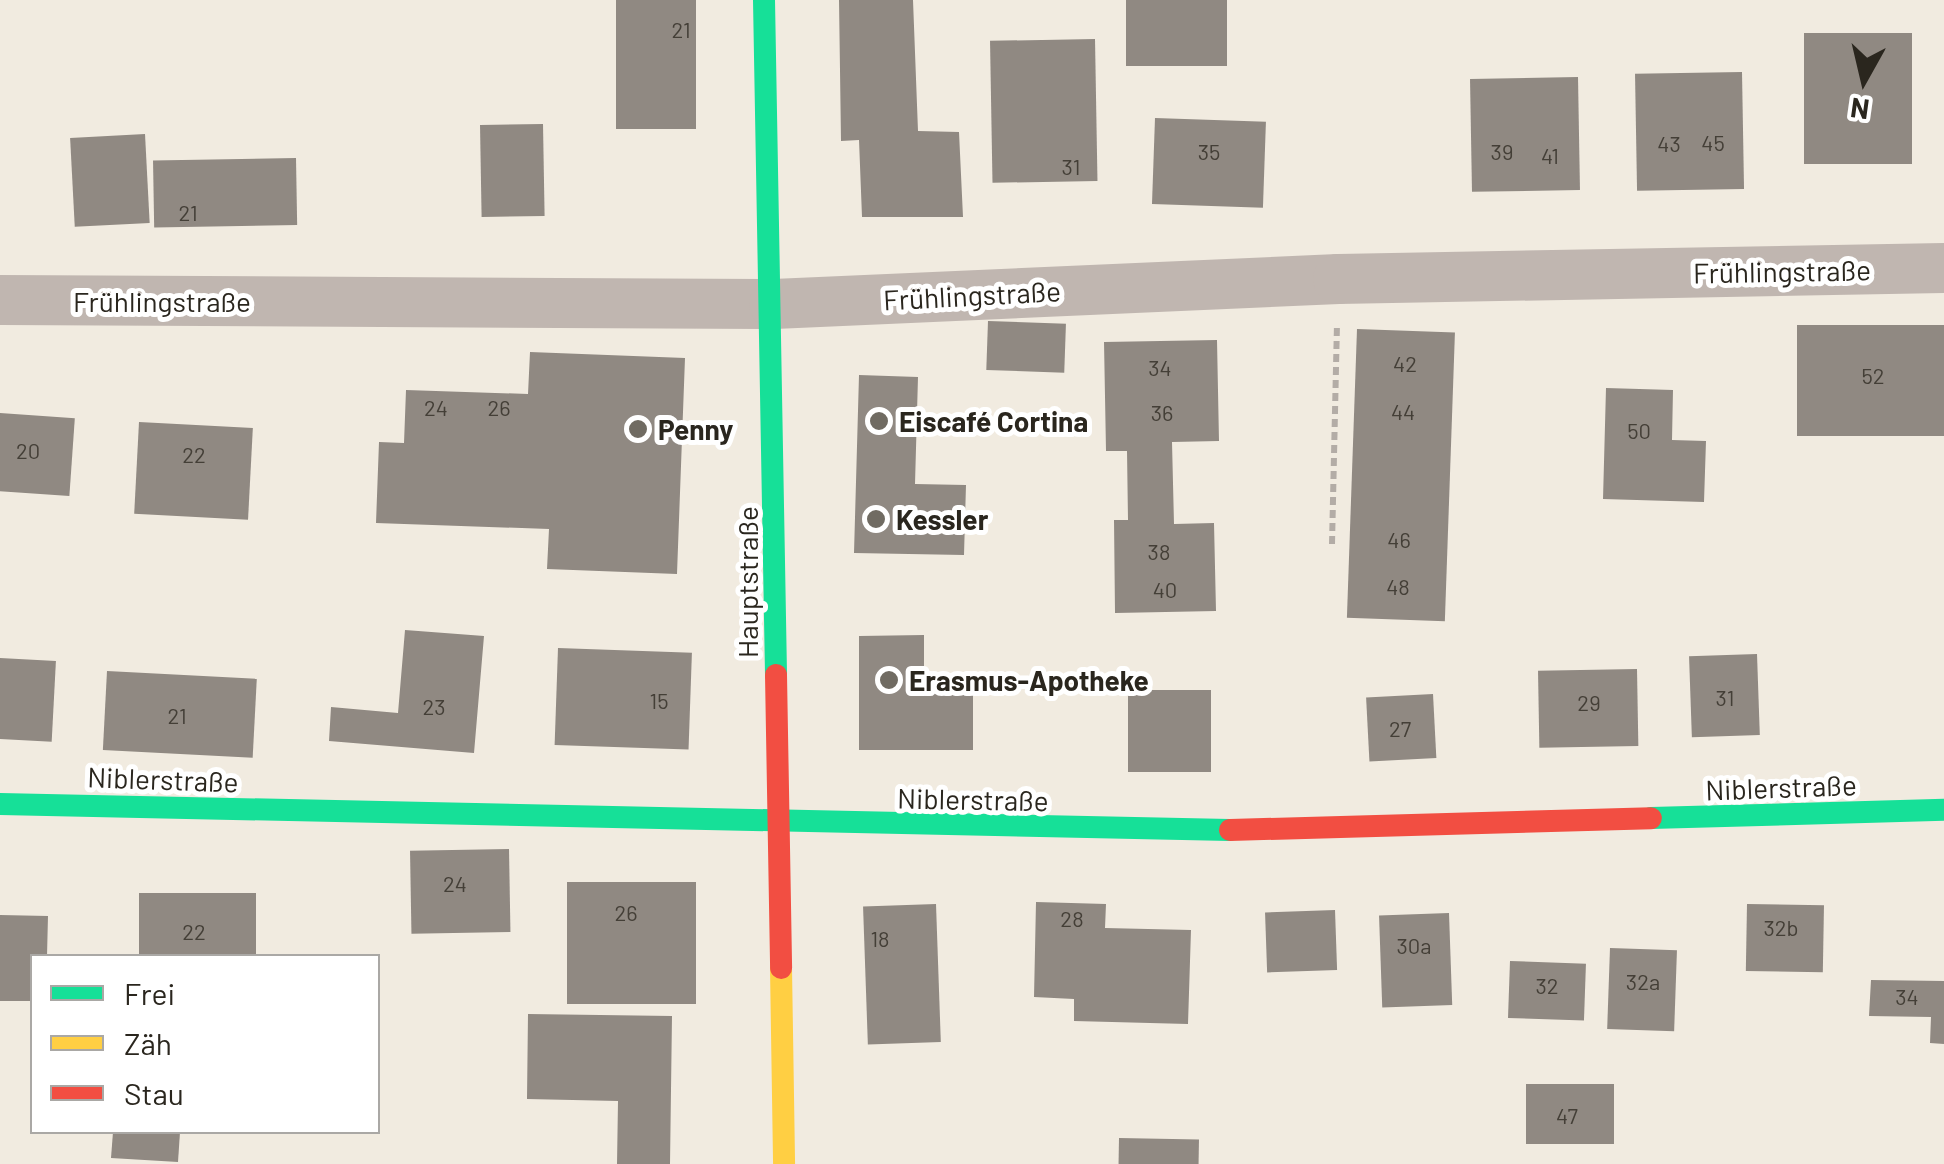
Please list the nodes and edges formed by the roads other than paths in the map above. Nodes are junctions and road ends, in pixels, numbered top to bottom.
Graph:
1 (764, 0) edge
2 (1944, 268) edge
3 (0, 300) edge
4 (774, 304) junction
5 (0, 804) edge
6 (1944, 810) edge
7 (778, 826) junction
8 (784, 1164) edge

1 - 4 street, Hauptstraße
2 - 4 street, Frühlingstraße
3 - 4 street, Frühlingstraße
4 - 7 street, Hauptstraße
5 - 7 street, Niblerstraße
6 - 7 street, Niblerstraße
7 - 8 street, Hauptstraße

